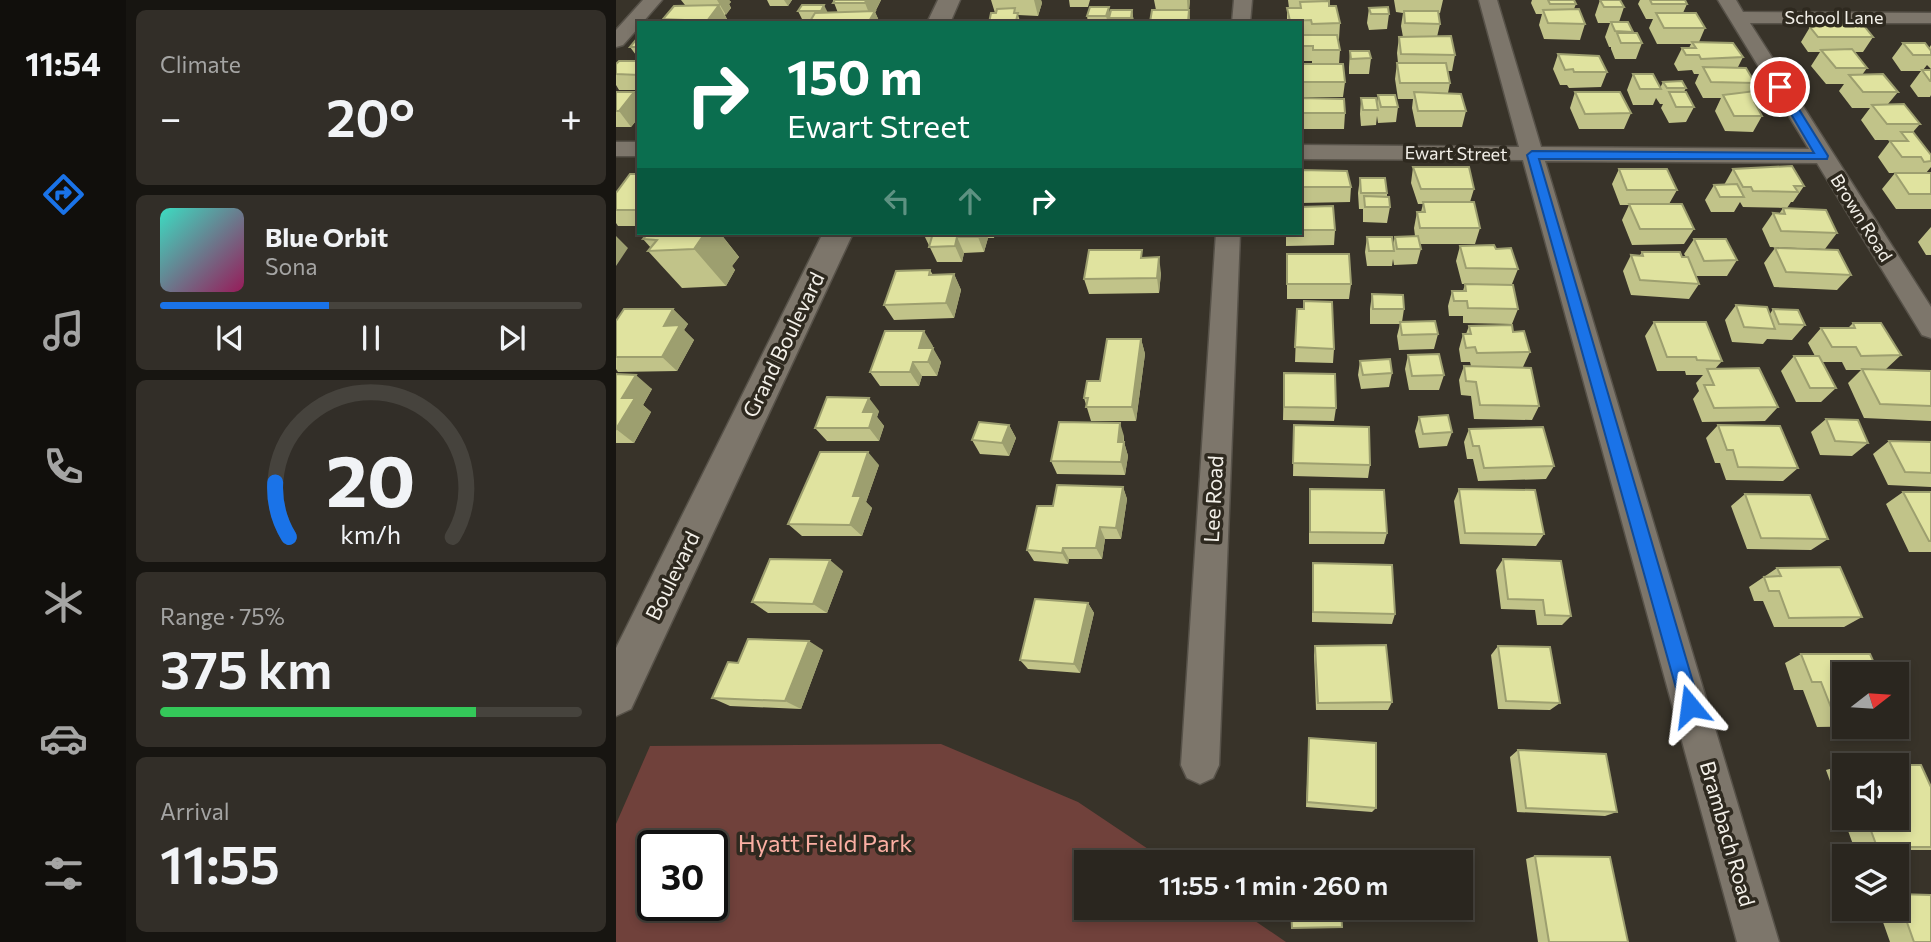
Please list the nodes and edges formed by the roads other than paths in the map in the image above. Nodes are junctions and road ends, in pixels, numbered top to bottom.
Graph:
1 (653, 0) edge
2 (949, 0) edge
3 (1243, 0) edge
4 (1488, 0) edge
5 (1732, 9) edge
6 (1931, 18) edge
7 (939, 21) edge
8 (1241, 21) edge
9 (616, 41) edge
10 (616, 149) edge
11 (637, 149) edge
12 (1302, 152) edge
13 (1532, 155) junction
14 (1822, 156) junction
15 (837, 235) edge
16 (1228, 235) edge
17 (1931, 328) edge
18 (729, 457) joint
19 (616, 694) edge
20 (1199, 765) dead end
21 (1758, 942) edge

1 - 9 street
2 - 7 street
3 - 8 street
4 - 13 street, Brambach Road
5 - 6 street, School Lane
5 - 14 street, Brown Road
10 - 11 street
12 - 13 street, Ewart Street
13 - 14 street, Ewart Street
13 - 21 street, Brambach Road
14 - 17 street, Brown Road
15 - 18 street, Grand Boulevard
16 - 20 street, Lee Road
18 - 19 street, Boulevard

